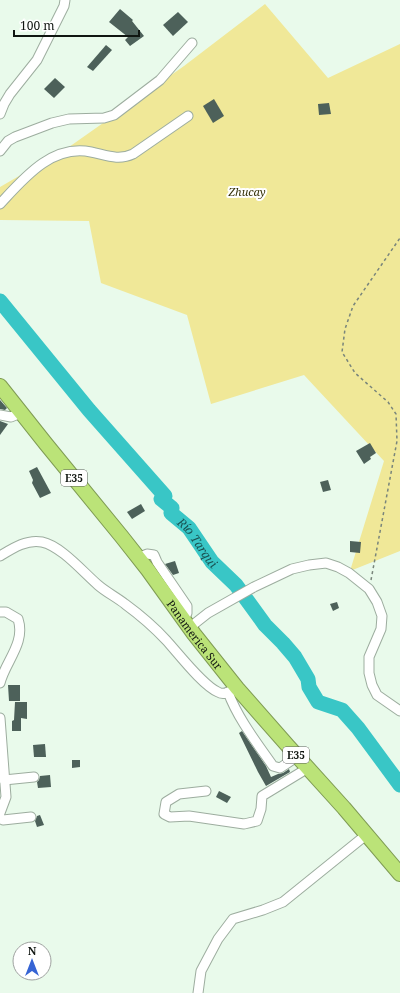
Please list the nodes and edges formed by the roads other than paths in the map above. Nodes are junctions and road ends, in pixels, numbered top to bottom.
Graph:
1 (65, 0) edge
2 (192, 43) dead end
3 (0, 114) edge
4 (188, 116) dead end
5 (0, 151) edge
6 (0, 204) edge
7 (0, 386) edge
8 (21, 413) junction
9 (0, 415) edge
10 (0, 556) edge
11 (0, 612) edge
12 (187, 624) junction
13 (0, 683) edge
14 (233, 690) junction
15 (400, 711) edge
16 (0, 718) edge
17 (298, 756) junction
18 (308, 768) junction
19 (34, 777) dead end
20 (4, 780) junction
21 (206, 791) dead end
22 (0, 813) edge
23 (30, 817) dead end
24 (0, 818) edge
25 (366, 835) junction
26 (400, 874) edge
27 (198, 993) edge

1 - 3 street
2 - 5 street
4 - 6 street
7 - 8 highway, Panamerica Sur / E35
8 - 9 street
8 - 12 highway, Panamerica Sur / E35
10 - 14 street
11 - 13 street
12 - 14 highway, Panamerica Sur / E35
12 - 15 street
14 - 17 highway, Panamerica Sur / E35
14 - 17 street
16 - 20 street
17 - 18 highway, Panamerica Sur / E35
18 - 21 street
18 - 25 highway, Panamerica Sur / E35
19 - 20 street
20 - 22 street
23 - 24 street
25 - 26 highway, Panamerica Sur / E35
25 - 27 street

